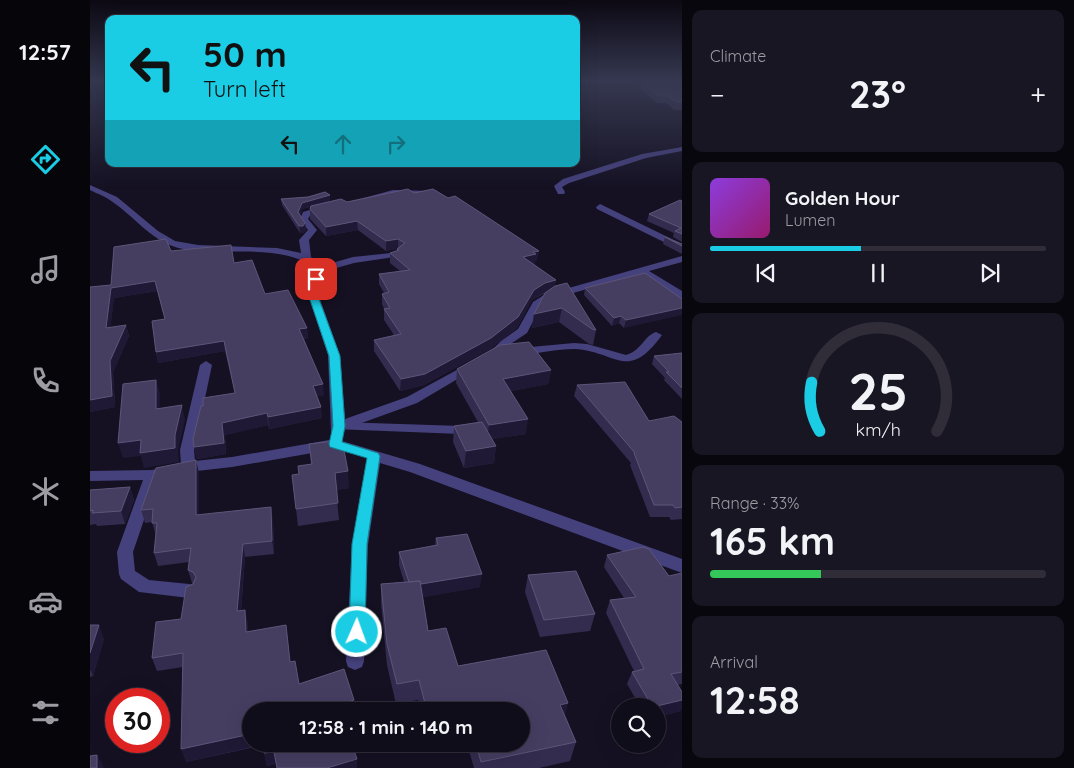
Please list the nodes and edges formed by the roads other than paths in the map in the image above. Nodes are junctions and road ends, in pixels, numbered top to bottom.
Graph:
1 (682, 149) edge
2 (90, 187) edge
3 (560, 192) dead end
4 (429, 193) edge
5 (600, 207) dead end
6 (682, 248) edge
7 (398, 254) edge
8 (306, 257) junction
9 (682, 259) edge
10 (323, 269) junction
11 (642, 271) junction
12 (682, 296) edge
13 (656, 335) dead end
14 (495, 354) junction
15 (206, 365) dead end
16 (339, 426) junction
17 (461, 430) edge
18 (335, 444) junction
19 (374, 456) junction
20 (188, 467) junction
21 (152, 475) junction
22 (90, 476) edge
23 (682, 566) edge
24 (188, 591) edge
25 (356, 661) dead end

1 - 3 street
2 - 8 street
4 - 8 street
5 - 6 street
7 - 10 street
8 - 10 street
9 - 11 street
10 - 16 street
11 - 12 street
11 - 14 street
13 - 14 street
14 - 16 street
15 - 20 street
16 - 17 street
16 - 18 street
18 - 19 street
18 - 20 street
19 - 23 street
19 - 25 street
20 - 21 street
21 - 22 street
21 - 24 street

